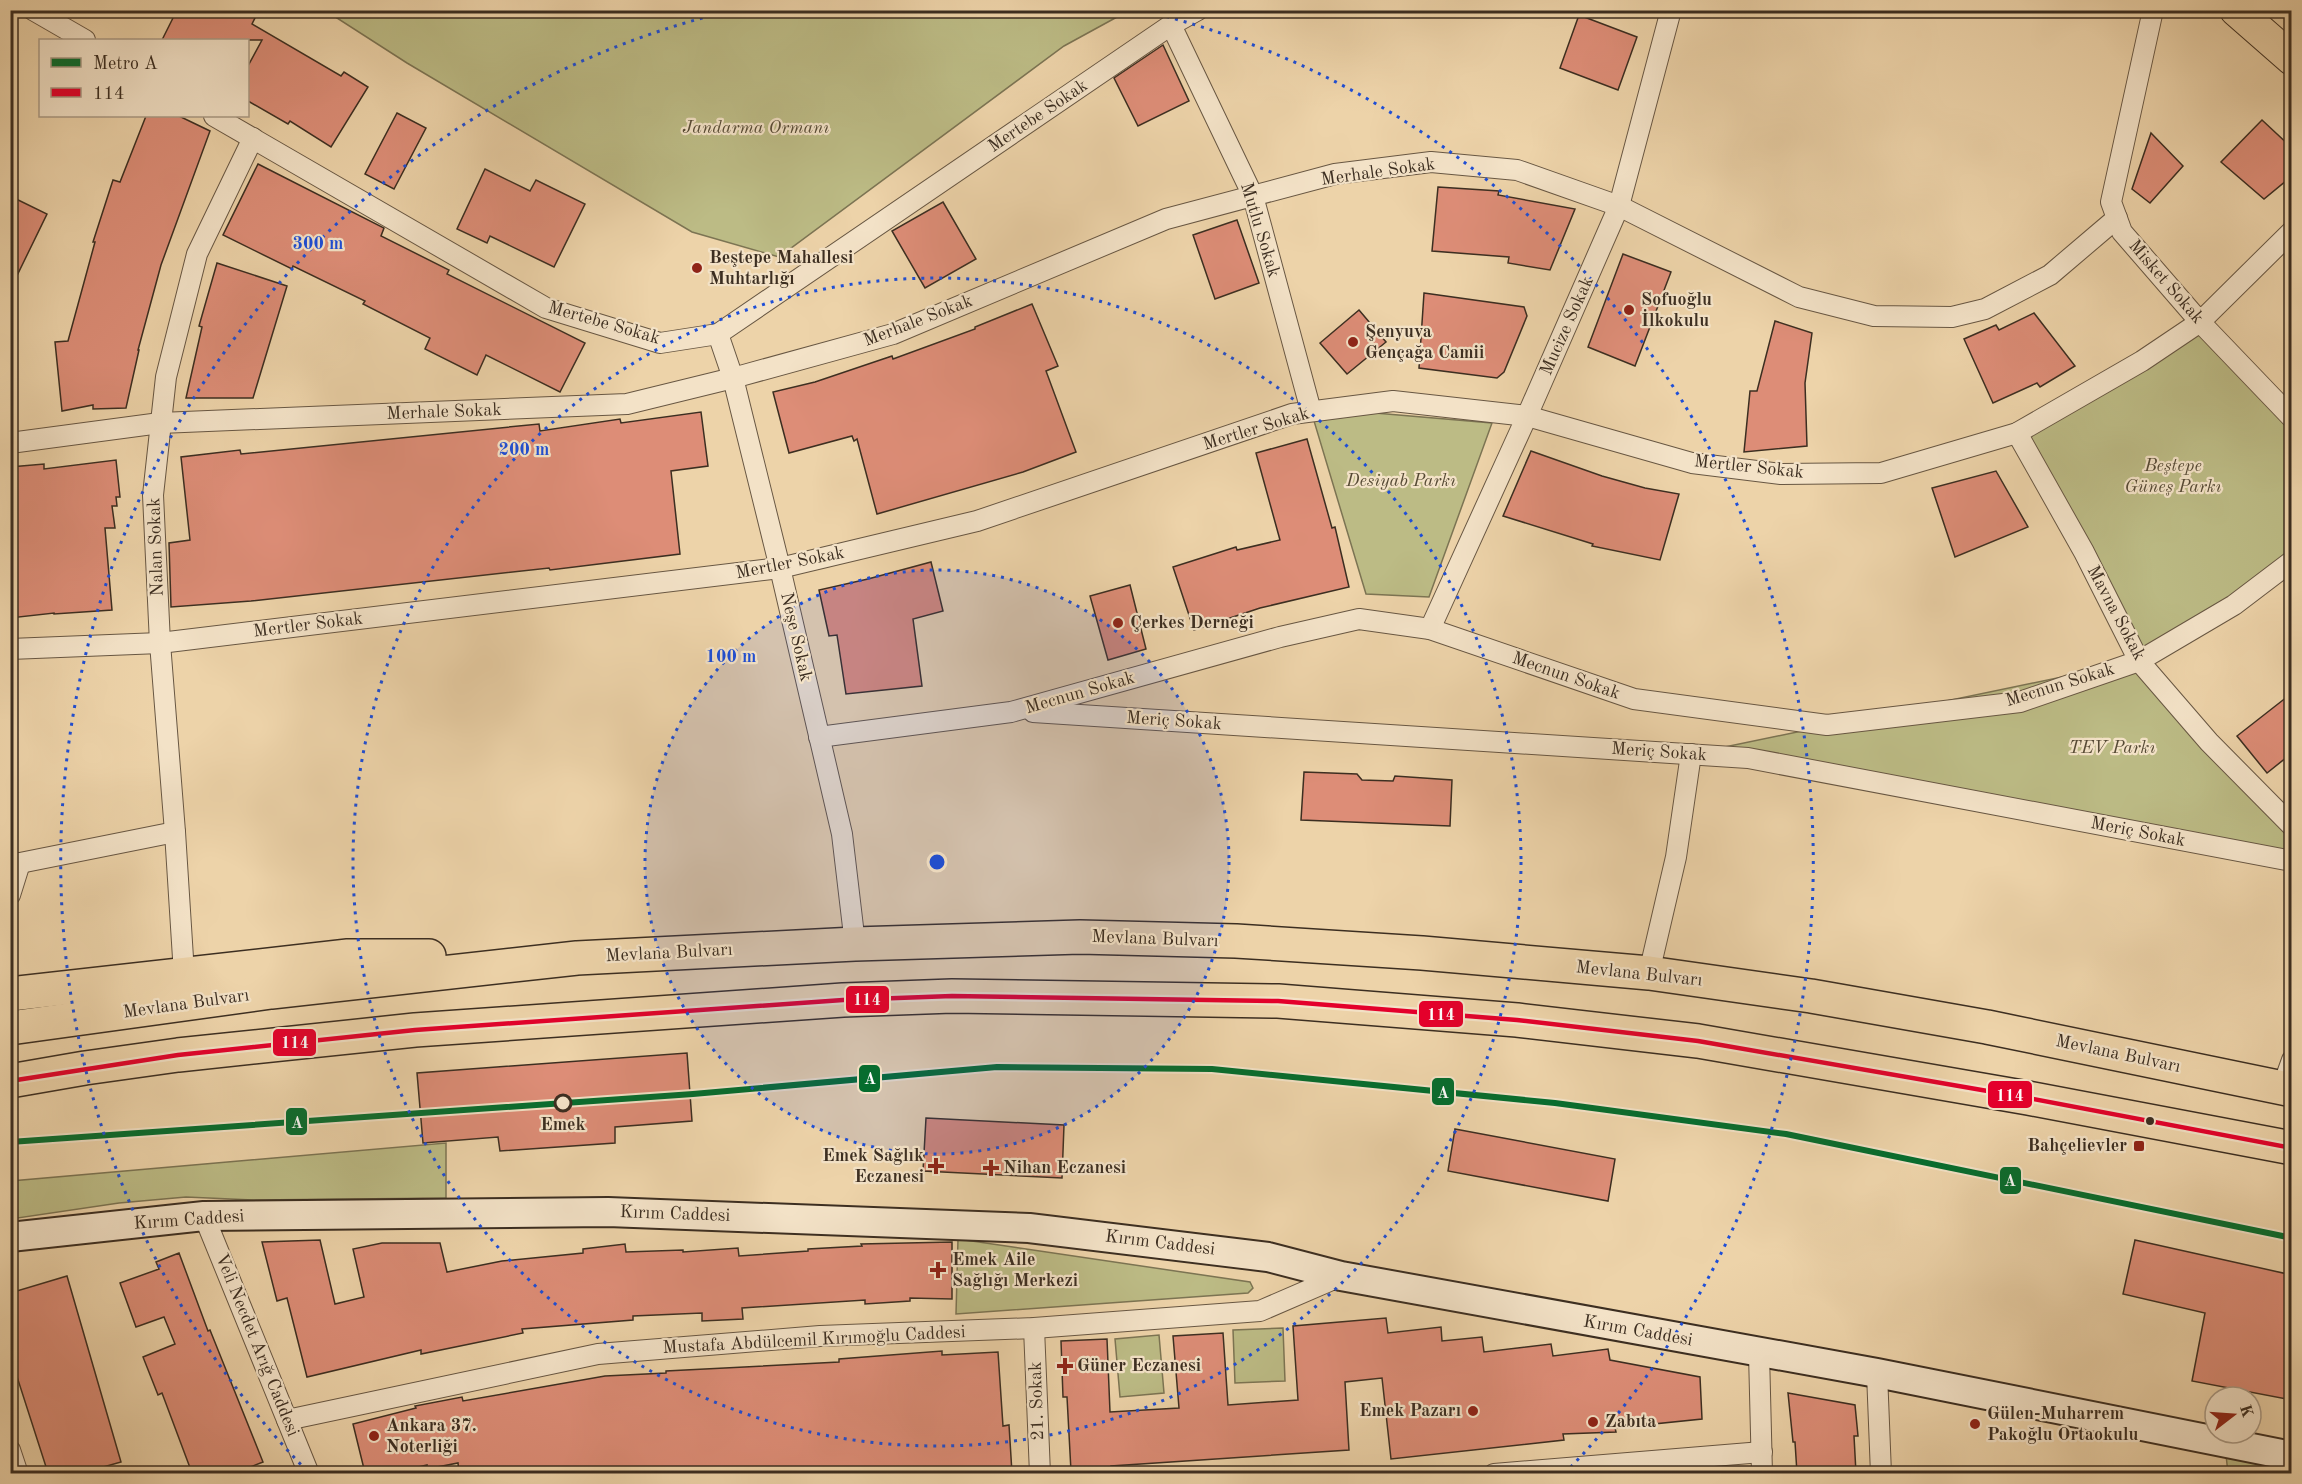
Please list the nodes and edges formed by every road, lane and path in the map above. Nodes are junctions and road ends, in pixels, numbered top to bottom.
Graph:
1 (33, 10) edge
2 (1198, 10) edge
3 (1671, 10) edge
4 (2153, 10) edge
5 (2236, 10) edge
6 (1171, 25) junction
7 (83, 39) edge
8 (2292, 59) edge
9 (216, 117) edge
10 (253, 138) junction
11 (1252, 196) junction
12 (1619, 206) junction
13 (2117, 218) junction
14 (2292, 231) edge
15 (2200, 322) junction
16 (718, 333) junction
17 (733, 378) junction
18 (1311, 411) junction
19 (1527, 416) junction
20 (2292, 418) edge
21 (160, 423) junction
22 (2017, 433) junction
23 (10, 443) edge
24 (2292, 561) edge
25 (780, 568) junction
26 (1430, 629) junction
27 (160, 643) junction
28 (10, 649) edge
29 (2139, 661) junction
30 (1017, 711) junction
31 (819, 737) junction
32 (1690, 754) junction
33 (2292, 826) edge
34 (175, 832) junction
35 (15, 856) edge
36 (2292, 861) edge
37 (10, 895) edge
38 (855, 944) junction
39 (577, 958) junction
40 (1649, 973) junction
41 (184, 974) junction
42 (10, 994) edge
43 (10, 1028) edge
44 (2288, 1079) edge
45 (10, 1081) edge
46 (2292, 1148) edge
47 (204, 1216) junction
48 (10, 1237) edge
49 (1341, 1276) junction
50 (1034, 1328) junction
51 (1760, 1353) junction
52 (1877, 1373) junction
53 (287, 1420) junction
54 (10, 1450) edge
55 (1762, 1452) junction
56 (2292, 1456) edge
57 (18, 1473) edge
58 (309, 1473) edge
59 (1040, 1473) edge
60 (1494, 1473) edge
61 (1762, 1473) edge
62 (1881, 1473) edge

1 - 7 street
2 - 6 street, Mertebe Sokak
3 - 12 street, Mucize Sokak
4 - 13 street, Misket Sokak
5 - 8 main road
6 - 11 street, Mutlu Sokak
6 - 16 street, Mertebe Sokak
9 - 10 street, Mertebe Sokak
10 - 16 street, Mertebe Sokak
10 - 21 street, Nalan Sokak
11 - 12 street, Merhale Sokak
11 - 17 street, Merhale Sokak
11 - 18 street, Mutlu Sokak
12 - 13 street, Merhale Sokak
12 - 19 street, Mucize Sokak
13 - 15 street, Misket Sokak
14 - 15 street, Mertler Sokak
15 - 20 street, Misket Sokak
15 - 22 street, Mertler Sokak
16 - 17 street, Neşe Sokak
17 - 21 street, Merhale Sokak
17 - 25 street, Neşe Sokak
18 - 19 street, Mertler Sokak
18 - 25 street, Mertler Sokak
19 - 22 street, Mertler Sokak
19 - 26 street, Mucize Sokak
21 - 23 street, Merhale Sokak
21 - 27 street, Nalan Sokak
22 - 29 street, Mavna Sokak
24 - 29 street, Mecnun Sokak
25 - 27 street, Mertler Sokak
25 - 31 street, Neşe Sokak
26 - 29 street, Mecnun Sokak
26 - 30 street, Mecnun Sokak
27 - 28 street, Mertler Sokak
27 - 34 street, Nalan Sokak
29 - 33 street, Mavna Sokak
30 - 31 street, Mecnun Sokak
30 - 32 street, Meriç Sokak
31 - 38 street, Neşe Sokak
32 - 36 street, Meriç Sokak
32 - 40 street
34 - 35 street
34 - 41 street, Nalan Sokak
35 - 37 street
38 - 39 highway, Mevlana Bulvarı
38 - 40 highway, Mevlana Bulvarı
39 - 41 highway
39 - 43 highway, Mevlana Bulvarı
40 - 44 highway, Mevlana Bulvarı
41 - 42 highway
45 - 46 highway
47 - 48 street, Kırım Caddesi
47 - 49 street, Kırım Caddesi
47 - 53 street, Veli Necdet Arığ Caddesi
49 - 50 street, Mustafa Abdülcemil Kırımoğlu Caddesi
49 - 51 street, Kırım Caddesi
50 - 53 street, Mustafa Abdülcemil Kırımoğlu Caddesi
50 - 59 street, 21. Sokak
51 - 52 street, Kırım Caddesi
51 - 55 street
52 - 56 street, Kırım Caddesi
52 - 62 street
53 - 58 street, Veli Necdet Arığ Caddesi
54 - 57 street
55 - 60 street
55 - 61 street

